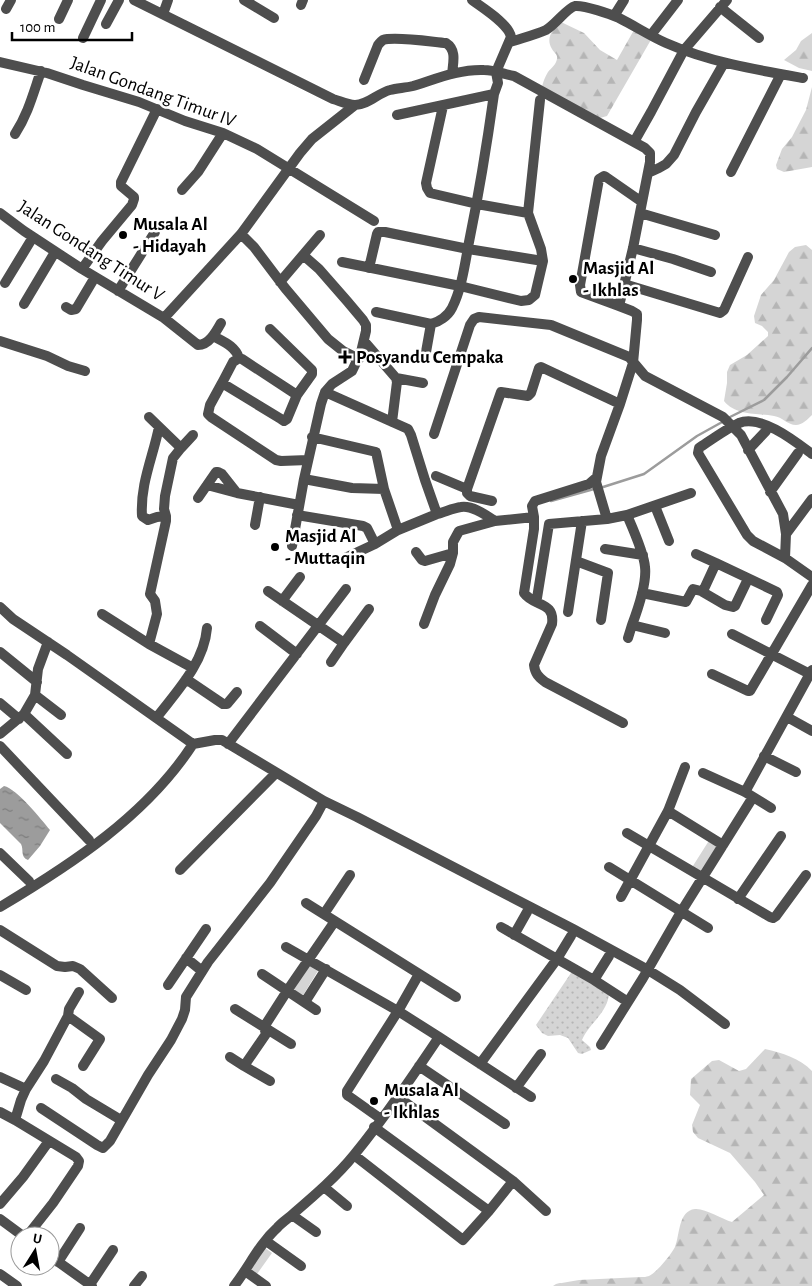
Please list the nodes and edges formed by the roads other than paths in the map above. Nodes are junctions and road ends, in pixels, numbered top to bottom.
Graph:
1 (68, 0) edge
2 (101, 0) edge
3 (119, 0) edge
4 (134, 0) edge
5 (168, 0) edge
6 (244, 0) edge
7 (472, 0) edge
8 (624, 0) edge
9 (678, 0) edge
10 (724, 3) edge
11 (163, 14) junction
12 (614, 16) junction
13 (274, 18) dead end
14 (58, 19) dead end
15 (106, 24) dead end
16 (651, 35) junction
17 (84, 38) dead end
18 (759, 38) dead end
19 (510, 42) junction
20 (684, 50) junction
21 (0, 62) edge
22 (724, 63) junction
23 (41, 71) junction
24 (496, 72) junction
25 (452, 74) junction
26 (781, 74) junction
27 (803, 78) dead end
28 (364, 80) dead end
29 (494, 94) junction
30 (540, 100) dead end
31 (355, 105) junction
32 (443, 106) junction
33 (157, 109) junction
34 (397, 115) dead end
35 (14, 134) dead end
36 (223, 134) junction
37 (634, 142) junction
38 (289, 168) junction
39 (731, 172) dead end
40 (648, 173) junction
41 (182, 190) dead end
42 (642, 202) junction
43 (477, 204) junction
44 (0, 213) edge
45 (528, 213) junction
46 (640, 213) junction
47 (374, 221) dead end
48 (156, 232) dead end
49 (241, 234) junction
50 (714, 235) dead end
51 (320, 236) dead end
52 (33, 237) junction
53 (633, 248) junction
54 (468, 249) junction
55 (55, 252) junction
56 (303, 255) junction
57 (748, 257) dead end
58 (543, 261) junction
59 (342, 262) dead end
60 (369, 268) junction
61 (82, 270) junction
62 (711, 272) dead end
63 (95, 277) junction
64 (280, 282) junction
65 (5, 283) dead end
66 (624, 284) junction
67 (460, 286) junction
68 (118, 291) junction
69 (24, 304) dead end
70 (619, 306) junction
71 (66, 307) dead end
72 (376, 312) dead end
73 (164, 318) junction
74 (221, 323) dead end
75 (431, 324) junction
76 (270, 329) dead end
77 (214, 336) junction
78 (0, 341) edge
79 (364, 341) junction
80 (426, 352) dead end
81 (239, 358) junction
82 (359, 358) junction
83 (633, 363) junction
84 (85, 372) dead end
85 (396, 378) junction
86 (222, 383) junction
87 (423, 383) dead end
88 (325, 392) junction
89 (297, 395) junction
90 (620, 404) junction
91 (149, 417) dead end
92 (392, 422) junction
93 (728, 422) junction
94 (159, 427) junction
95 (766, 430) dead end
96 (434, 434) dead end
97 (193, 435) dead end
98 (312, 437) junction
99 (182, 448) junction
100 (748, 450) junction
101 (798, 453) dead end
102 (812, 454) edge
103 (308, 460) junction
104 (436, 476) dead end
105 (304, 479) junction
106 (596, 480) junction
107 (207, 486) junction
108 (384, 489) junction
109 (468, 489) junction
110 (770, 492) junction
111 (237, 493) junction
112 (691, 493) dead end
113 (260, 497) junction
114 (198, 498) dead end
115 (812, 499) edge
116 (492, 500) dead end
117 (655, 506) junction
118 (298, 510) junction
119 (437, 514) junction
120 (627, 515) junction
121 (166, 516) junction
122 (534, 517) junction
123 (606, 519) junction
124 (495, 521) junction
125 (582, 522) junction
126 (255, 525) dead end
127 (398, 530) junction
128 (786, 534) junction
129 (669, 541) dead end
130 (375, 544) junction
131 (292, 546) dead end
132 (605, 549) dead end
133 (416, 552) dead end
134 (453, 553) junction
135 (696, 554) dead end
136 (643, 555) junction
137 (345, 558) dead end
138 (785, 558) junction
139 (576, 561) junction
140 (716, 563) junction
141 (300, 577) dead end
142 (812, 577) edge
143 (748, 579) junction
144 (812, 585) edge
145 (346, 589) dead end
146 (268, 591) dead end
147 (701, 591) junction
148 (642, 593) junction
149 (537, 598) dead end
150 (282, 601) junction
151 (0, 607) edge
152 (369, 609) dead end
153 (568, 612) dead end
154 (102, 614) dead end
155 (601, 620) dead end
156 (766, 620) dead end
157 (633, 623) junction
158 (424, 624) dead end
159 (319, 625) junction
160 (260, 626) dead end
161 (207, 628) dead end
162 (665, 633) dead end
163 (732, 634) dead end
164 (628, 638) dead end
165 (344, 643) junction
166 (50, 644) junction
167 (149, 644) junction
168 (0, 652) edge
169 (771, 653) junction
170 (297, 654) junction
171 (331, 662) dead end
172 (193, 668) junction
173 (811, 672) edge
174 (712, 674) dead end
175 (186, 679) junction
176 (37, 682) junction
177 (237, 692) dead end
178 (35, 696) junction
179 (0, 703) edge
180 (61, 715) dead end
181 (21, 716) junction
182 (787, 717) junction
183 (157, 718) junction
184 (623, 723) dead end
185 (812, 731) edge
186 (0, 734) edge
187 (193, 744) junction
188 (228, 744) junction
189 (0, 746) edge
190 (67, 754) dead end
191 (764, 756) junction
192 (685, 767) dead end
193 (796, 772) dead end
194 (276, 773) junction
195 (703, 773) dead end
196 (749, 794) junction
197 (324, 801) junction
198 (772, 808) dead end
199 (668, 811) junction
200 (628, 833) dead end
201 (781, 836) dead end
202 (89, 840) dead end
203 (723, 845) junction
204 (649, 846) junction
205 (0, 853) edge
206 (609, 867) dead end
207 (180, 870) dead end
208 (350, 875) dead end
209 (806, 875) dead end
210 (703, 878) junction
211 (630, 880) junction
212 (29, 881) dead end
213 (620, 897) dead end
214 (738, 899) junction
215 (306, 903) dead end
216 (0, 907) edge
217 (527, 912) dead end
218 (681, 912) junction
219 (324, 914) junction
220 (335, 921) junction
221 (501, 927) dead end
222 (206, 928) dead end
223 (708, 928) dead end
224 (0, 930) edge
225 (514, 935) junction
226 (571, 936) dead end
227 (286, 947) dead end
228 (609, 956) dead end
229 (186, 958) junction
230 (309, 959) junction
231 (557, 959) junction
232 (326, 969) junction
233 (648, 970) junction
234 (202, 971) junction
235 (262, 974) dead end
236 (419, 974) junction
237 (0, 975) edge
238 (594, 980) junction
239 (168, 985) dead end
240 (26, 990) dead end
241 (286, 991) junction
242 (79, 992) dead end
243 (456, 997) dead end
244 (112, 998) dead end
245 (304, 1002) junction
246 (628, 1002) junction
247 (235, 1008) dead end
248 (316, 1010) dead end
249 (398, 1011) junction
250 (68, 1016) junction
251 (724, 1024) dead end
252 (264, 1027) junction
253 (439, 1036) junction
254 (291, 1044) dead end
255 (601, 1044) dead end
256 (541, 1054) dead end
257 (230, 1057) dead end
258 (480, 1064) junction
259 (84, 1066) dead end
260 (244, 1066) junction
261 (419, 1066) junction
262 (0, 1077) edge
263 (56, 1079) dead end
264 (270, 1082) dead end
265 (516, 1088) junction
266 (26, 1089) junction
267 (398, 1097) junction
268 (531, 1097) dead end
269 (41, 1108) dead end
270 (0, 1112) edge
271 (15, 1120) junction
272 (121, 1120) junction
273 (378, 1123) junction
274 (504, 1124) dead end
275 (49, 1141) junction
276 (354, 1155) junction
277 (512, 1181) junction
278 (324, 1187) junction
279 (0, 1204) edge
280 (347, 1206) dead end
281 (546, 1211) dead end
282 (489, 1212) junction
283 (292, 1215) junction
284 (0, 1218) edge
285 (11, 1226) edge
286 (33, 1226) edge
287 (80, 1228) dead end
288 (316, 1232) dead end
289 (266, 1240) junction
290 (113, 1250) dead end
291 (60, 1252) edge
292 (60, 1263) edge
293 (301, 1266) dead end
294 (245, 1271) junction
295 (0, 1274) edge
296 (142, 1276) dead end
297 (90, 1285) edge
298 (17, 1286) edge
299 (134, 1286) edge
300 (234, 1286) edge
301 (266, 1286) edge

1 - 14 street
2 - 17 street
3 - 15 street
4 - 11 street
5 - 11 street
6 - 13 street
7 - 19 street
8 - 12 street
9 - 16 street
10 - 18 street
10 - 20 street
11 - 31 street
12 - 16 street
12 - 19 street
16 - 20 street
19 - 24 street
20 - 22 street
20 - 37 street
21 - 23 street, Jalan Gondang Timur IV
22 - 26 street
22 - 40 street
23 - 33 street, Jalan Gondang Timur IV
23 - 35 street
24 - 25 street
24 - 29 street
24 - 37 street
25 - 28 street
25 - 31 street
26 - 27 street
26 - 39 street
29 - 32 street
29 - 43 street
30 - 45 street
31 - 38 street
32 - 34 street
32 - 43 street
33 - 36 street, Jalan Gondang Timur IV
33 - 61 street
36 - 38 street, Jalan Gondang Timur IV
36 - 41 street
37 - 40 street
38 - 47 street, Jalan Gondang Timur IV
38 - 49 street
40 - 42 street
42 - 46 street
42 - 70 street
43 - 45 street
43 - 54 street
44 - 52 street, Jalan Gondang Timur V
45 - 58 street
46 - 50 street
46 - 53 street
48 - 68 street
49 - 64 street
49 - 73 street
51 - 56 street
52 - 55 street, Jalan Gondang Timur V
52 - 65 street
53 - 62 street
53 - 66 street
54 - 58 street
54 - 60 street
54 - 67 street
55 - 61 street, Jalan Gondang Timur V
55 - 69 street
56 - 64 street
56 - 79 street
57 - 66 street
58 - 67 street
59 - 60 street
60 - 67 street
61 - 63 street, Jalan Gondang Timur V
63 - 68 street, Jalan Gondang Timur V
63 - 71 street
64 - 82 street
66 - 70 street
67 - 75 street
68 - 73 street, Jalan Gondang Timur V
70 - 83 street
72 - 75 street
73 - 77 street, Jalan Gondang Timur V
74 - 77 street
75 - 80 street
76 - 89 street
77 - 81 street
78 - 84 street
79 - 82 street
79 - 85 street
81 - 86 street
81 - 89 street
82 - 88 street
83 - 90 street
83 - 93 street
83 - 96 street
85 - 87 street
85 - 92 street
86 - 89 street
86 - 103 street
88 - 92 street
88 - 98 street
90 - 106 street
90 - 109 street
91 - 94 street
92 - 119 street
93 - 100 street
93 - 102 street
93 - 138 street
94 - 99 street
94 - 121 street
95 - 100 street
97 - 99 street
98 - 103 street
98 - 108 street
99 - 121 street
100 - 110 street
101 - 110 street
103 - 105 street
104 - 109 street
105 - 108 street
105 - 118 street
106 - 122 street
106 - 123 street
107 - 111 street
107 - 111 street
107 - 114 street
108 - 127 street
109 - 116 street
110 - 128 street
111 - 113 street
112 - 117 street
113 - 118 street
113 - 126 street
115 - 128 street
117 - 120 street
117 - 129 street
118 - 130 street
118 - 131 street
119 - 124 street
119 - 127 street
120 - 123 street
120 - 136 street
121 - 167 street
122 - 124 street
122 - 184 street
123 - 125 street
124 - 134 street
125 - 139 street
125 - 149 street
127 - 130 street
128 - 138 street
130 - 137 street
132 - 136 street
133 - 134 street
134 - 158 street
135 - 140 street
136 - 148 street
138 - 142 street
139 - 153 street
139 - 155 street
140 - 143 street
140 - 147 street
141 - 150 street
143 - 147 street
143 - 156 street
144 - 169 street
145 - 159 street
146 - 150 street
147 - 148 street
148 - 157 street
150 - 159 street
151 - 166 street
152 - 165 street
154 - 167 street
157 - 162 street
157 - 164 street
159 - 165 street
159 - 170 street
160 - 170 street
161 - 172 street
163 - 169 street
165 - 171 street
166 - 176 street
166 - 183 street
167 - 172 street
168 - 176 street
169 - 173 street
169 - 174 street
170 - 188 street
172 - 175 street
173 - 182 street
175 - 177 street
175 - 183 street
176 - 178 street
178 - 180 street
178 - 181 street
179 - 181 street
181 - 186 street
181 - 190 street
182 - 185 street
182 - 191 street
183 - 187 street
187 - 188 street
187 - 216 street
188 - 194 street
189 - 202 street
191 - 193 street
191 - 196 street
192 - 199 street
194 - 197 street
194 - 207 street
195 - 196 street
196 - 198 street
196 - 203 street
197 - 233 street
197 - 234 street
199 - 203 street
199 - 204 street
200 - 204 street
201 - 214 street
203 - 210 street
204 - 210 street
204 - 211 street
205 - 212 street
206 - 211 street
208 - 219 street
209 - 214 street
210 - 214 street
210 - 218 street
211 - 213 street
211 - 218 street
215 - 219 street
217 - 225 street
218 - 223 street
218 - 233 street
219 - 220 street
220 - 230 street
220 - 236 street
221 - 225 street
222 - 229 street
224 - 244 street
225 - 231 street
226 - 231 street
227 - 230 street
228 - 238 street
229 - 234 street
229 - 239 street
230 - 232 street
230 - 241 street
231 - 238 street
231 - 258 street
232 - 245 street
232 - 249 street
233 - 246 street
233 - 251 street
234 - 272 street
235 - 241 street
236 - 243 street
236 - 249 street
237 - 240 street
238 - 246 street
241 - 245 street
241 - 252 street
242 - 250 street
245 - 248 street
246 - 255 street
247 - 252 street
249 - 253 street
249 - 273 street
250 - 259 street
250 - 266 street
252 - 254 street
252 - 260 street
253 - 258 street
253 - 261 street
256 - 265 street
257 - 260 street
258 - 265 street
260 - 264 street
261 - 267 street
261 - 274 street
262 - 266 street
263 - 272 street
265 - 268 street
266 - 271 street
267 - 273 street
267 - 277 street
269 - 272 street
270 - 271 street
271 - 275 street
273 - 276 street
273 - 282 street
275 - 279 street
275 - 286 street
276 - 278 street
276 - 282 street
277 - 281 street
277 - 282 street
278 - 280 street
278 - 283 street
283 - 288 street
283 - 289 street
284 - 285 street
287 - 291 street
289 - 293 street
289 - 294 street
290 - 297 street
292 - 297 street
294 - 300 street
294 - 301 street
295 - 298 street
296 - 299 street

